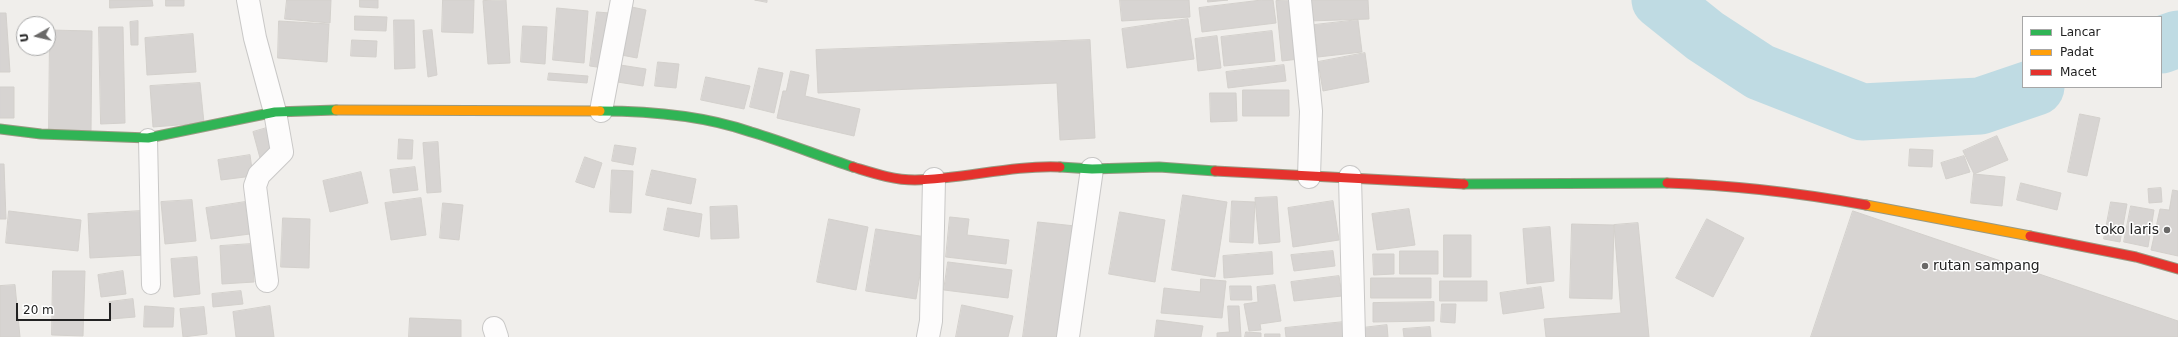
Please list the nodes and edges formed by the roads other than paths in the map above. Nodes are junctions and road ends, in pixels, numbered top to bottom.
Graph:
1 (248, 0) edge
2 (622, 0) edge
3 (1300, 0) edge
4 (601, 111) junction
5 (275, 112) junction
6 (0, 129) edge
7 (148, 138) junction
8 (1092, 169) junction
9 (1309, 177) junction
10 (1350, 177) junction
11 (934, 179) junction
12 (2178, 269) edge
13 (267, 281) dead end
14 (151, 285) dead end
15 (928, 337) edge
16 (1068, 337) edge
17 (1354, 337) edge

1 - 5 street
2 - 4 street
3 - 9 street
4 - 5 street
4 - 11 street
5 - 7 street
5 - 13 street
6 - 7 street
7 - 14 lane
8 - 9 street
8 - 11 street
8 - 16 street
9 - 10 street
10 - 12 street
10 - 17 street
11 - 15 street

